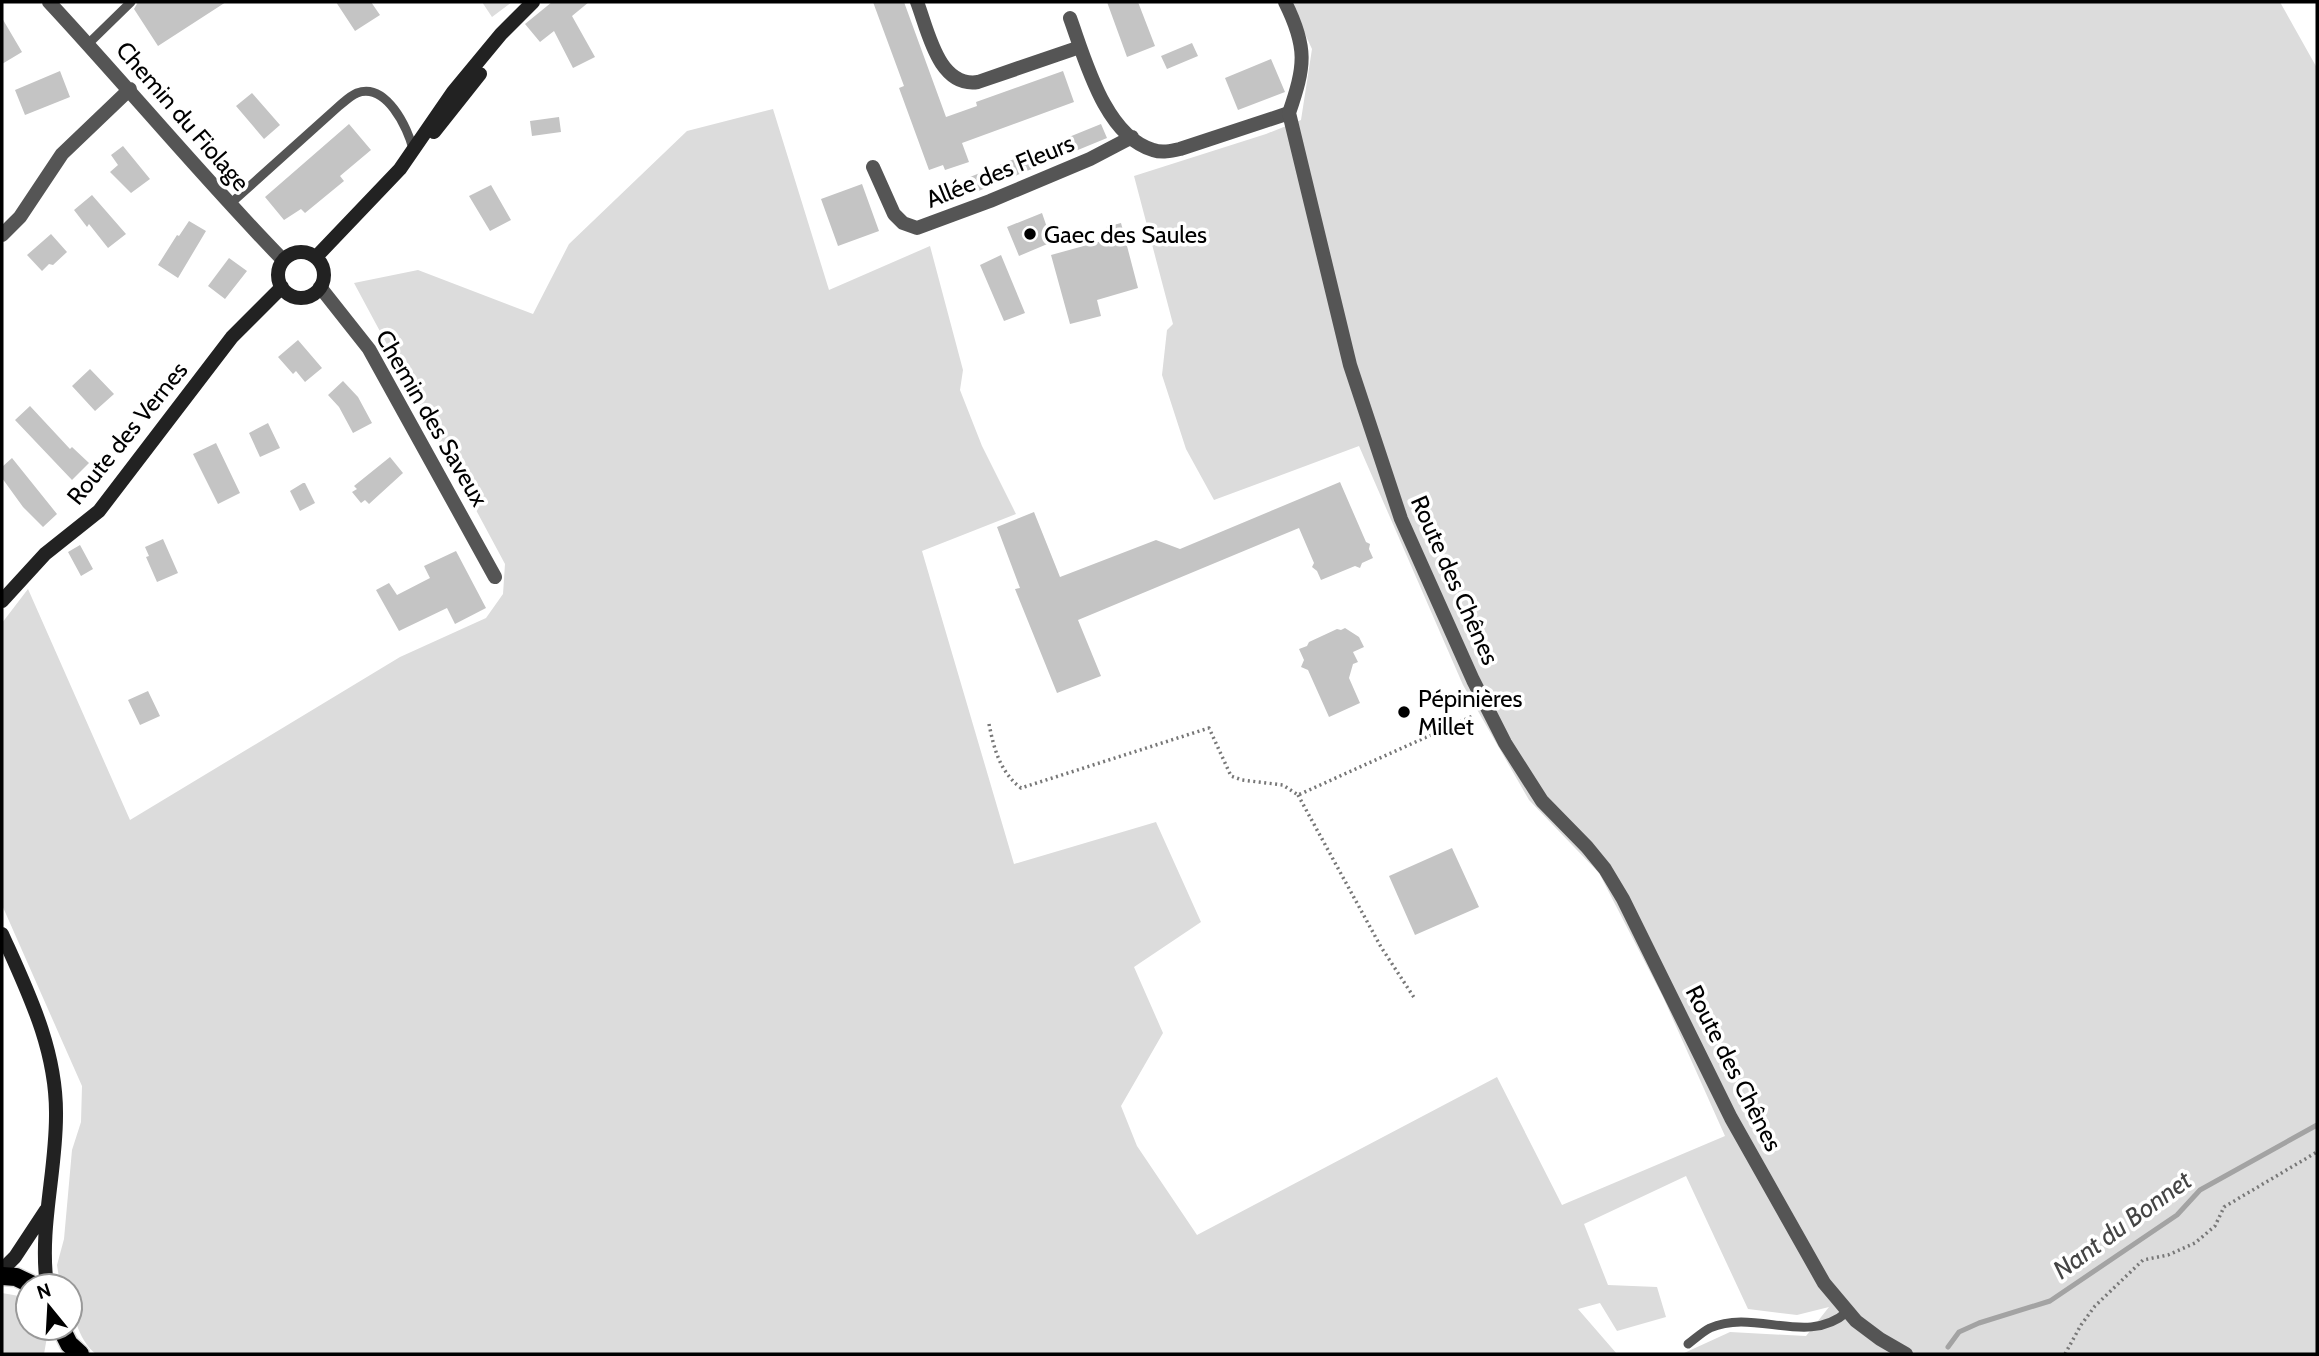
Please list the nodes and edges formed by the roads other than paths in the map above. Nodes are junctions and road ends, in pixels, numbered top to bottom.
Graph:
1 (49, 2) edge
2 (131, 2) edge
3 (533, 2) edge
4 (917, 2) edge
5 (1285, 2) edge
6 (1070, 18) dead end
7 (88, 44) junction
8 (1080, 47) junction
9 (130, 89) junction
10 (1289, 113) junction
11 (1132, 137) junction
12 (410, 155) junction
13 (873, 167) dead end
14 (230, 204) junction
15 (2, 235) edge
16 (316, 257) junction
17 (283, 260) junction
18 (282, 287) junction
19 (320, 288) junction
20 (495, 577) dead end
21 (2, 601) edge
22 (2, 934) edge
23 (46, 1209) junction
24 (2, 1270) edge
25 (45, 1272) edge
26 (1847, 1312) junction
27 (1688, 1344) dead end
28 (1906, 1354) edge

1 - 7 street, Chemin du Fiolage
2 - 7 lane
3 - 12 main road
4 - 8 street
5 - 10 street
6 - 8 street
7 - 9 street, Chemin du Fiolage
8 - 11 street
9 - 14 street, Chemin du Fiolage
9 - 15 street
10 - 11 street
10 - 26 street, Route des Chênes
11 - 13 street, Allée des Fleurs
12 - 14 lane
12 - 16 main road
14 - 17 street, Chemin du Fiolage
16 - 17 main road
16 - 19 main road
17 - 18 main road
18 - 19 main road
18 - 21 main road, Route des Vernes
19 - 20 street, Chemin des Saveux
22 - 23 main road
23 - 24 main road
23 - 25 main road
26 - 27 lane
26 - 28 street, Route des Chênes

